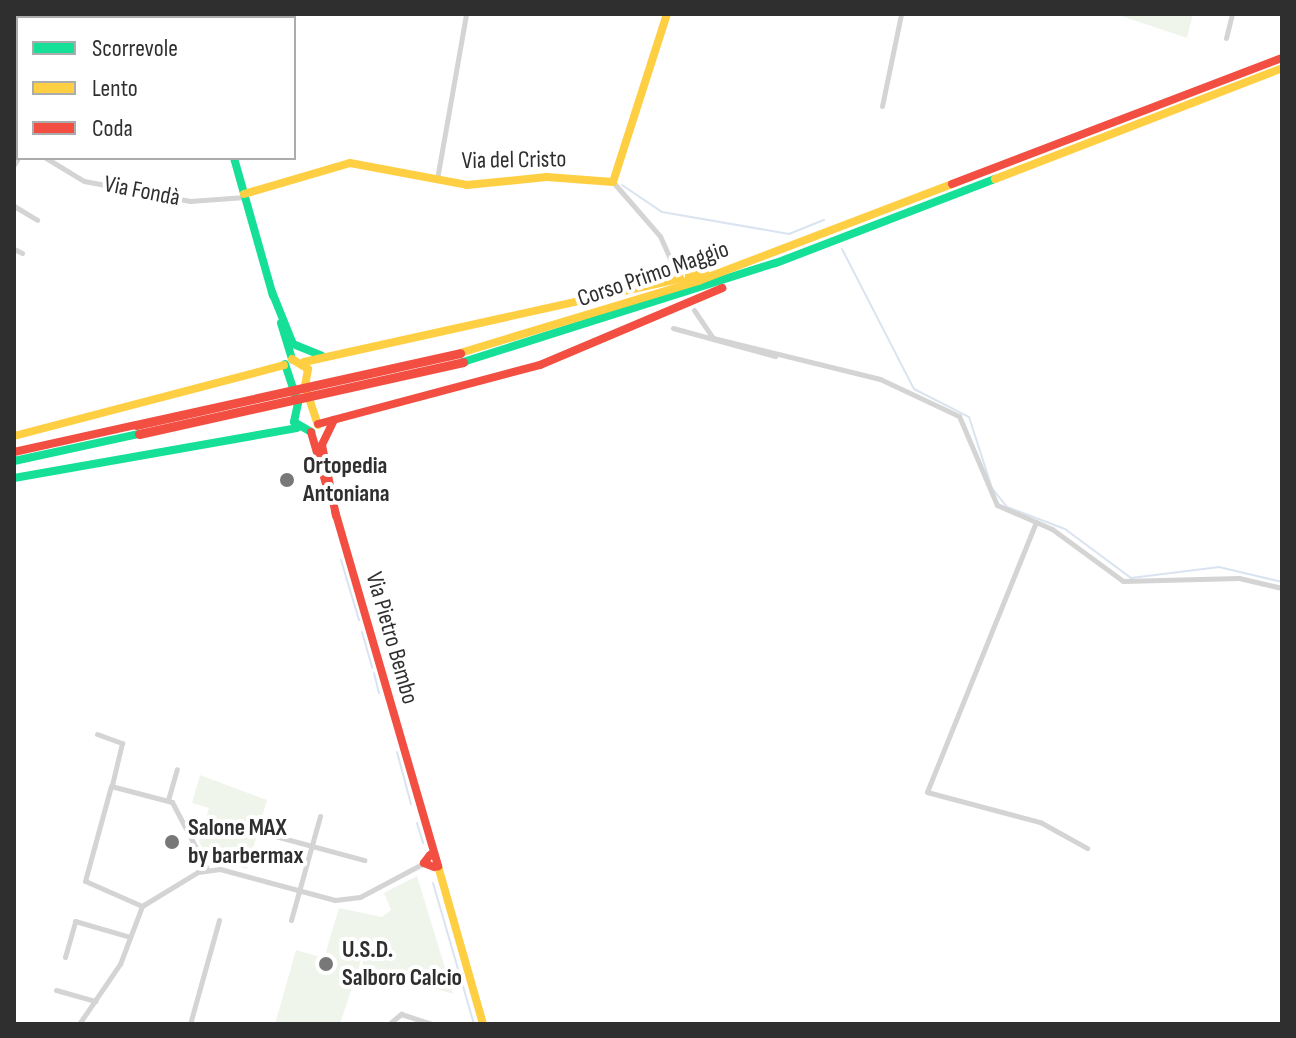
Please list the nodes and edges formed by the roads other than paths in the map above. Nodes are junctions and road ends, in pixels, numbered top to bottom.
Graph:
1 (466, 14) edge
2 (667, 14) edge
3 (901, 14) edge
4 (1232, 14) edge
5 (1226, 38) dead end
6 (1282, 58) edge
7 (1282, 68) edge
8 (882, 106) dead end
9 (49, 160) edge
10 (235, 160) edge
11 (437, 179) junction
12 (613, 182) junction
13 (245, 195) junction
14 (14, 206) edge
15 (37, 220) dead end
16 (14, 249) edge
17 (22, 253) dead end
18 (747, 263) junction
19 (776, 263) junction
20 (676, 272) dead end
21 (272, 292) junction
22 (694, 310) dead end
23 (673, 328) dead end
24 (780, 355) junction
25 (322, 356) junction
26 (461, 358) junction
27 (288, 362) junction
28 (304, 362) junction
29 (337, 418) junction
30 (297, 428) junction
31 (315, 428) junction
32 (138, 429) junction
33 (14, 436) edge
34 (14, 452) edge
35 (14, 461) edge
36 (14, 478) edge
37 (336, 516) junction
38 (1036, 522) junction
39 (1282, 588) edge
40 (97, 734) dead end
41 (177, 769) dead end
42 (112, 785) junction
43 (168, 800) junction
44 (320, 816) dead end
45 (264, 833) dead end
46 (311, 846) junction
47 (1087, 848) dead end
48 (427, 859) junction
49 (364, 860) dead end
50 (207, 869) junction
51 (299, 891) junction
52 (142, 906) junction
53 (219, 920) dead end
54 (291, 920) dead end
55 (130, 937) junction
56 (65, 957) dead end
57 (56, 990) dead end
58 (95, 1001) junction
59 (79, 1024) edge
60 (190, 1024) edge
61 (389, 1024) edge
62 (432, 1024) edge
63 (483, 1024) edge

1 - 11 street
2 - 12 main road
3 - 8 street
4 - 5 street
6 - 18 main road, Corso Primo Maggio
7 - 19 main road, Corso Primo Maggio
9 - 13 street, Via Fondà
10 - 13 main road
11 - 12 main road, Via del Cristo
11 - 13 main road, Via del Cristo
12 - 20 street
13 - 21 main road
14 - 15 street
16 - 17 street
18 - 25 main road
18 - 26 main road, Corso Primo Maggio
19 - 26 main road, Corso Primo Maggio
19 - 29 main road
21 - 25 main road
21 - 27 main road
22 - 24 street
23 - 24 street
24 - 38 street
25 - 28 main road
26 - 32 main road, Corso Primo Maggio, bridge
27 - 28 main road
27 - 30 main road
27 - 33 main road
28 - 31 main road, Via Pietro Bembo
29 - 31 main road
29 - 37 main road
30 - 31 main road
30 - 36 main road
31 - 37 main road, Via Pietro Bembo
32 - 34 main road, Corso Primo Maggio
32 - 35 main road, Corso Primo Maggio
37 - 48 main road, Via Pietro Bembo
38 - 39 street
38 - 47 street
40 - 42 street
41 - 43 street
42 - 43 street
42 - 52 street
43 - 50 street
44 - 46 street
45 - 46 street
46 - 49 street
46 - 51 street
48 - 51 street
48 - 63 main road
50 - 51 street
50 - 52 street
51 - 54 street
52 - 55 street
53 - 60 street
55 - 56 street
55 - 58 street
57 - 58 street
58 - 59 street
61 - 62 street

